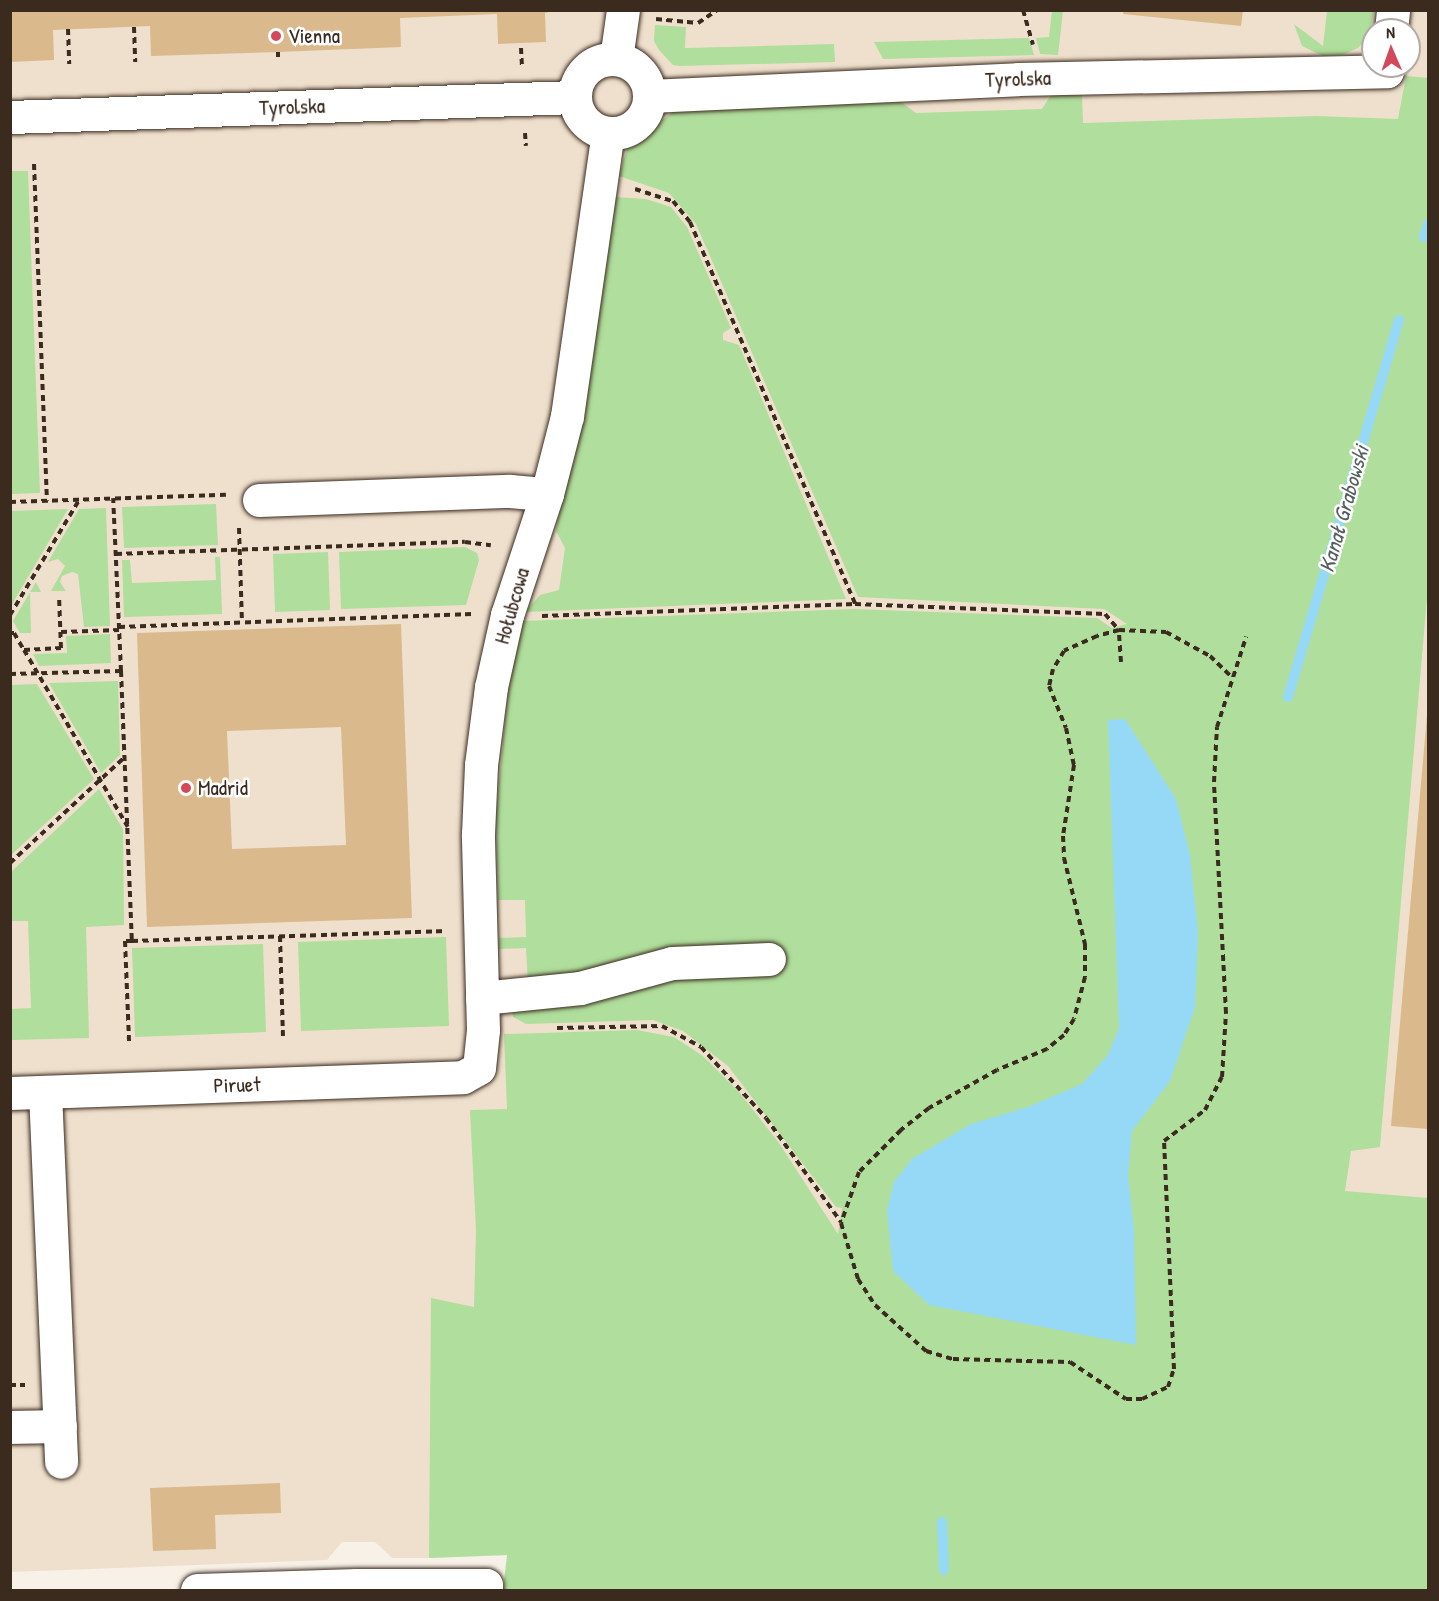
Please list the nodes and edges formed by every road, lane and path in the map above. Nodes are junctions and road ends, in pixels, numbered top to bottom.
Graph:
1 (717, 10) edge
2 (1023, 10) edge
3 (636, 14) edge
4 (134, 27) dead end
5 (68, 29) dead end
6 (1035, 51) dead end
7 (616, 59) junction
8 (135, 62) dead end
9 (69, 64) dead end
10 (1361, 69) edge
11 (649, 96) junction
12 (574, 97) junction
13 (10, 117) edge
14 (608, 133) junction
15 (34, 164) dead end
16 (625, 187) dead end
17 (547, 494) junction
18 (113, 498) junction
19 (79, 500) junction
20 (249, 500) junction
21 (46, 501) junction
22 (10, 502) edge
23 (491, 545) dead end
24 (240, 550) junction
25 (116, 554) junction
26 (59, 596) dead end
27 (855, 604) junction
28 (476, 614) dead end
29 (10, 615) edge
30 (535, 616) dead end
31 (242, 622) junction
32 (10, 626) edge
33 (119, 628) junction
34 (1119, 630) junction
35 (61, 632) junction
36 (12, 633) edge
37 (1246, 637) dead end
38 (24, 650) junction
39 (1121, 662) dead end
40 (121, 671) junction
41 (38, 674) junction
42 (10, 675) edge
43 (1232, 677) junction
44 (126, 757) junction
45 (100, 781) junction
46 (128, 828) junction
47 (10, 863) edge
48 (451, 931) dead end
49 (280, 936) junction
50 (132, 941) junction
51 (769, 959) dead end
52 (482, 998) junction
53 (554, 1028) dead end
54 (283, 1036) dead end
55 (129, 1041) dead end
56 (464, 1077) joint
57 (45, 1092) junction
58 (10, 1093) edge
59 (841, 1222) junction
60 (60, 1426) junction
61 (10, 1427) edge
62 (61, 1462) dead end
63 (10, 1470) edge
64 (10, 1523) edge
65 (486, 1588) edge
66 (197, 1590) edge

1 - 3 path
2 - 6 path
3 - 7 street
4 - 8 path
5 - 9 path
7 - 11 street
7 - 12 street
10 - 11 street, Tyrolska
11 - 14 street
12 - 13 street, Tyrolska
12 - 14 street
14 - 17 street, Hołubcowa
15 - 21 path
16 - 27 path
17 - 20 street
17 - 52 street, Hołubcowa
18 - 19 path
18 - 20 path
18 - 25 path
19 - 21 path
19 - 29 path
20 - 24 path
21 - 22 path
23 - 24 path
24 - 25 path
24 - 31 path
25 - 33 path
26 - 35 path
27 - 30 path
27 - 34 path
28 - 31 path
31 - 33 path
32 - 36 path
33 - 35 path
33 - 40 path
34 - 39 path
34 - 43 path
34 - 59 path
35 - 38 path
36 - 38 path
37 - 43 path
38 - 41 path
40 - 41 path
40 - 44 path
41 - 42 path
41 - 45 path
43 - 59 path
44 - 45 path
44 - 46 path
45 - 46 path
45 - 47 path
46 - 50 path
48 - 49 path
49 - 50 path
49 - 54 path
50 - 55 path
51 - 52 street
52 - 56 street, Hołubcowa
53 - 59 path
56 - 57 street, Piruet
57 - 58 street, Piruet
57 - 60 street
60 - 61 street
60 - 62 street
63 - 64 path
65 - 66 street

